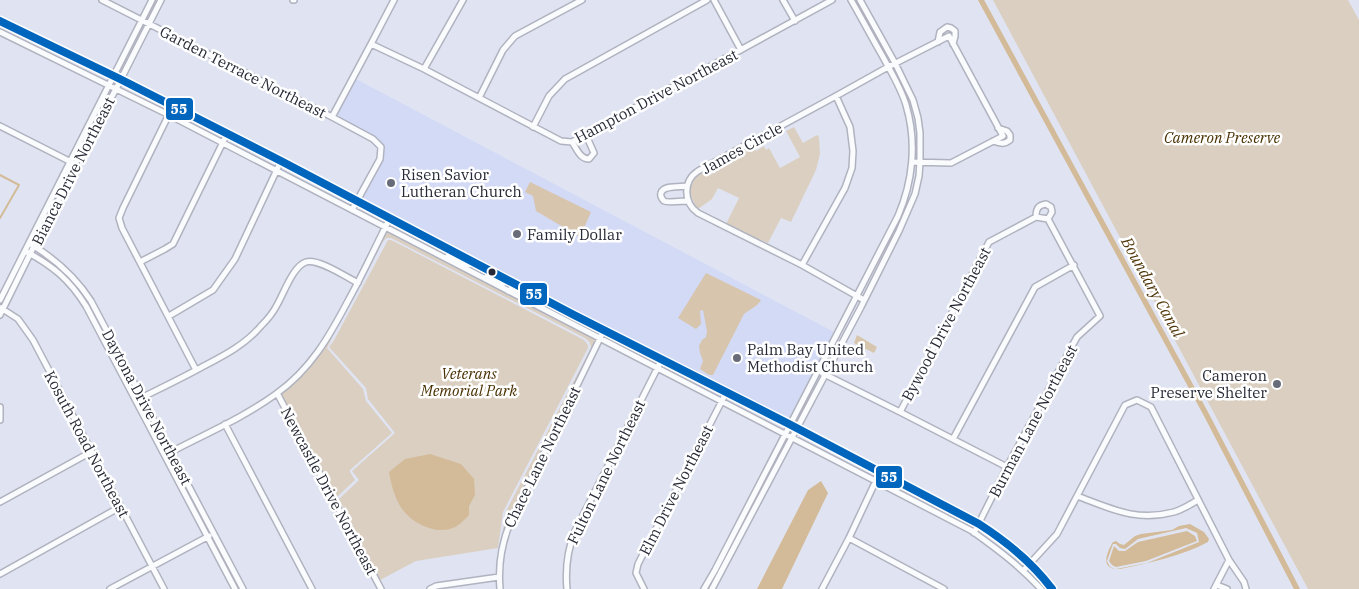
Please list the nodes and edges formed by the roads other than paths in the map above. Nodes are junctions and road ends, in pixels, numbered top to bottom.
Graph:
1 (102, 0) edge
2 (152, 0) edge
3 (161, 0) edge
4 (394, 0) edge
5 (462, 0) edge
6 (582, 0) edge
7 (707, 0) edge
8 (714, 0) edge
9 (783, 0) edge
10 (832, 0) edge
11 (851, 0) edge
12 (860, 0) edge
13 (794, 20) junction
14 (0, 21) edge
15 (142, 21) junction
16 (148, 24) junction
17 (17, 30) junction
18 (0, 32) edge
19 (14, 38) junction
20 (938, 42) junction
21 (371, 44) junction
22 (953, 44) junction
23 (741, 50) junction
24 (895, 63) junction
25 (888, 67) junction
26 (424, 69) junction
27 (114, 76) junction
28 (120, 79) junction
29 (108, 85) junction
30 (116, 89) junction
31 (836, 96) junction
32 (479, 98) junction
33 (173, 106) junction
34 (169, 116) junction
35 (332, 117) junction
36 (0, 126) edge
37 (533, 126) junction
38 (998, 128) junction
39 (227, 134) junction
40 (586, 135) junction
41 (993, 141) junction
42 (572, 142) junction
43 (222, 143) junction
44 (281, 161) junction
45 (912, 162) junction
46 (920, 162) junction
47 (73, 163) junction
48 (276, 171) junction
49 (687, 186) junction
50 (688, 201) junction
51 (357, 202) junction
52 (352, 210) junction
53 (1036, 217) junction
54 (390, 218) junction
55 (1048, 219) junction
56 (385, 227) junction
57 (890, 231) junction
58 (897, 234) junction
59 (32, 245) junction
60 (28, 252) junction
61 (433, 252) junction
62 (140, 262) junction
63 (477, 264) junction
64 (802, 265) junction
65 (1074, 265) junction
66 (474, 274) junction
67 (511, 282) junction
68 (358, 283) junction
69 (508, 291) junction
70 (856, 296) junction
71 (0, 300) edge
72 (864, 300) junction
73 (549, 302) junction
74 (534, 304) junction
75 (2, 308) edge
76 (566, 311) junction
77 (0, 316) edge
78 (169, 316) junction
79 (604, 330) junction
80 (600, 339) junction
81 (662, 359) junction
82 (658, 368) junction
83 (196, 370) junction
84 (817, 371) junction
85 (825, 375) junction
86 (277, 393) junction
87 (726, 393) junction
88 (142, 398) junction
89 (136, 401) junction
90 (722, 401) junction
91 (0, 407) edge
92 (900, 412) junction
93 (0, 420) edge
94 (226, 424) junction
95 (790, 424) junction
96 (797, 428) junction
97 (784, 435) junction
98 (791, 439) junction
99 (953, 439) junction
100 (91, 452) junction
101 (171, 452) junction
102 (164, 455) junction
103 (1007, 468) junction
104 (880, 472) junction
105 (876, 482) junction
106 (1077, 496) junction
107 (1198, 500) junction
108 (0, 502) edge
109 (120, 507) junction
110 (979, 524) junction
111 (214, 533) junction
112 (974, 533) junction
113 (207, 537) junction
114 (849, 538) junction
115 (1229, 560) junction
116 (1030, 564) junction
117 (152, 567) junction
118 (1024, 570) junction
119 (0, 574) edge
120 (499, 578) junction
121 (1215, 587) edge
122 (110, 589) edge
123 (164, 589) edge
124 (235, 589) edge
125 (243, 589) edge
126 (312, 589) edge
127 (381, 589) edge
128 (430, 589) edge
129 (500, 589) edge
130 (567, 589) edge
131 (644, 589) edge
132 (704, 589) edge
133 (712, 589) edge
134 (822, 589) edge
135 (944, 589) edge
136 (1041, 589) edge
137 (1052, 589) edge
138 (1227, 589) edge
139 (1246, 589) edge

1 - 15 street, Garden Terrace Northeast
2 - 15 street, Bianca Drive Northeast
3 - 16 street, Bianca Drive Northeast
4 - 21 street
5 - 26 street
6 - 32 street
7 - 37 street
8 - 23 street
9 - 13 street
10 - 13 street, Hampton Drive Northeast
11 - 25 street
12 - 24 street
13 - 23 street, Hampton Drive Northeast
14 - 17 street
15 - 16 street, Garden Terrace Northeast
15 - 27 street, Bianca Drive Northeast
16 - 28 street, Bianca Drive Northeast
16 - 35 street, Garden Terrace Northeast
17 - 19 street
17 - 27 street
18 - 19 street
19 - 29 street
20 - 22 street
20 - 22 street, James Circle
20 - 24 street, James Circle
21 - 26 street, Hampton Drive Northeast
21 - 35 street
22 - 38 street
23 - 40 street, Hampton Drive Northeast
24 - 25 street, James Circle
24 - 46 street
25 - 31 street, James Circle
25 - 45 street
26 - 32 street, Hampton Drive Northeast
27 - 28 street
27 - 29 street, Bianca Drive Northeast
28 - 30 street, Bianca Drive Northeast
28 - 33 street
29 - 30 street
29 - 47 street, Bianca Drive Northeast
30 - 34 street
30 - 47 street, Bianca Drive Northeast
31 - 49 street, James Circle
31 - 64 street
32 - 37 street, Hampton Drive Northeast
33 - 34 street
33 - 39 street
34 - 43 street
34 - 62 street
35 - 51 street, Garden Terrace Northeast
36 - 47 street
37 - 42 street, Hampton Drive Northeast
38 - 41 street
38 - 41 street
39 - 43 street
39 - 44 street
40 - 42 street, Hampton Drive Northeast
40 - 42 street
41 - 46 street
43 - 48 street
43 - 62 street
44 - 48 street
44 - 51 street
45 - 46 street
45 - 57 street
46 - 58 street
47 - 59 street, Bianca Drive Northeast
48 - 52 street
48 - 78 street
49 - 50 street, James Circle
49 - 50 street
50 - 64 street
51 - 52 street
51 - 54 street
52 - 56 street
53 - 55 street
53 - 55 street
53 - 92 street, Bywood Drive Northeast
54 - 56 street
54 - 63 street
55 - 65 street
56 - 61 street
56 - 68 street
57 - 58 street
57 - 70 street
58 - 72 street
59 - 60 street, Bianca Drive Northeast
59 - 88 street, Daytona Drive Northeast
60 - 71 street, Bianca Drive Northeast
60 - 75 street, Bianca Drive Northeast
60 - 89 street, Daytona Drive Northeast
61 - 63 street
61 - 66 street
62 - 78 street
63 - 67 street
64 - 70 street
65 - 99 street
65 - 103 street, Burman Lane Northeast
66 - 67 street
66 - 69 street
67 - 73 street
68 - 83 street
68 - 86 street
69 - 73 street
69 - 74 street
70 - 72 street
70 - 84 street
72 - 85 street
73 - 76 street
74 - 76 street
74 - 80 street
75 - 77 street, Bianca Drive Northeast
75 - 100 street, Kosuth Road Northeast
76 - 79 street
78 - 83 street
79 - 80 street, Chace Lane Northeast
79 - 81 street
80 - 82 street
80 - 120 street, Chace Lane Northeast
81 - 82 street, Fulton Lane Northeast
81 - 87 street
82 - 90 street
82 - 130 street, Fulton Lane Northeast
83 - 88 street
84 - 85 street
84 - 95 street
85 - 92 street
85 - 96 street
86 - 94 street
86 - 127 street, Newcastle Drive Northeast
87 - 90 street, Elm Drive Northeast
87 - 95 street
88 - 89 street
88 - 101 street, Daytona Drive Northeast
89 - 102 street, Daytona Drive Northeast
90 - 97 street
90 - 131 street, Elm Drive Northeast
91 - 93 street
92 - 99 street
94 - 101 street
94 - 126 street
95 - 96 street
95 - 97 street
96 - 98 street
96 - 104 street
97 - 98 street
97 - 132 street
98 - 105 street
98 - 133 street
99 - 103 street
100 - 108 street
100 - 109 street, Kosuth Road Northeast
101 - 102 street
101 - 111 street, Daytona Drive Northeast
102 - 113 street, Daytona Drive Northeast
103 - 110 street, Burman Lane Northeast
104 - 105 street
104 - 110 street
105 - 112 street
105 - 114 street
106 - 107 street
106 - 107 street
106 - 116 street
107 - 115 street
109 - 117 street, Kosuth Road Northeast
109 - 119 street
110 - 112 street, Burman Lane Northeast
110 - 116 street
111 - 113 street
111 - 125 street, Daytona Drive Northeast
112 - 118 street
113 - 117 street
113 - 124 street, Daytona Drive Northeast
114 - 134 street
114 - 135 street
115 - 121 street
115 - 139 street
116 - 118 street
116 - 137 street
117 - 122 street
117 - 123 street, Kosuth Road Northeast
118 - 136 street
120 - 128 street
120 - 129 street, Chace Lane Northeast
121 - 138 street

